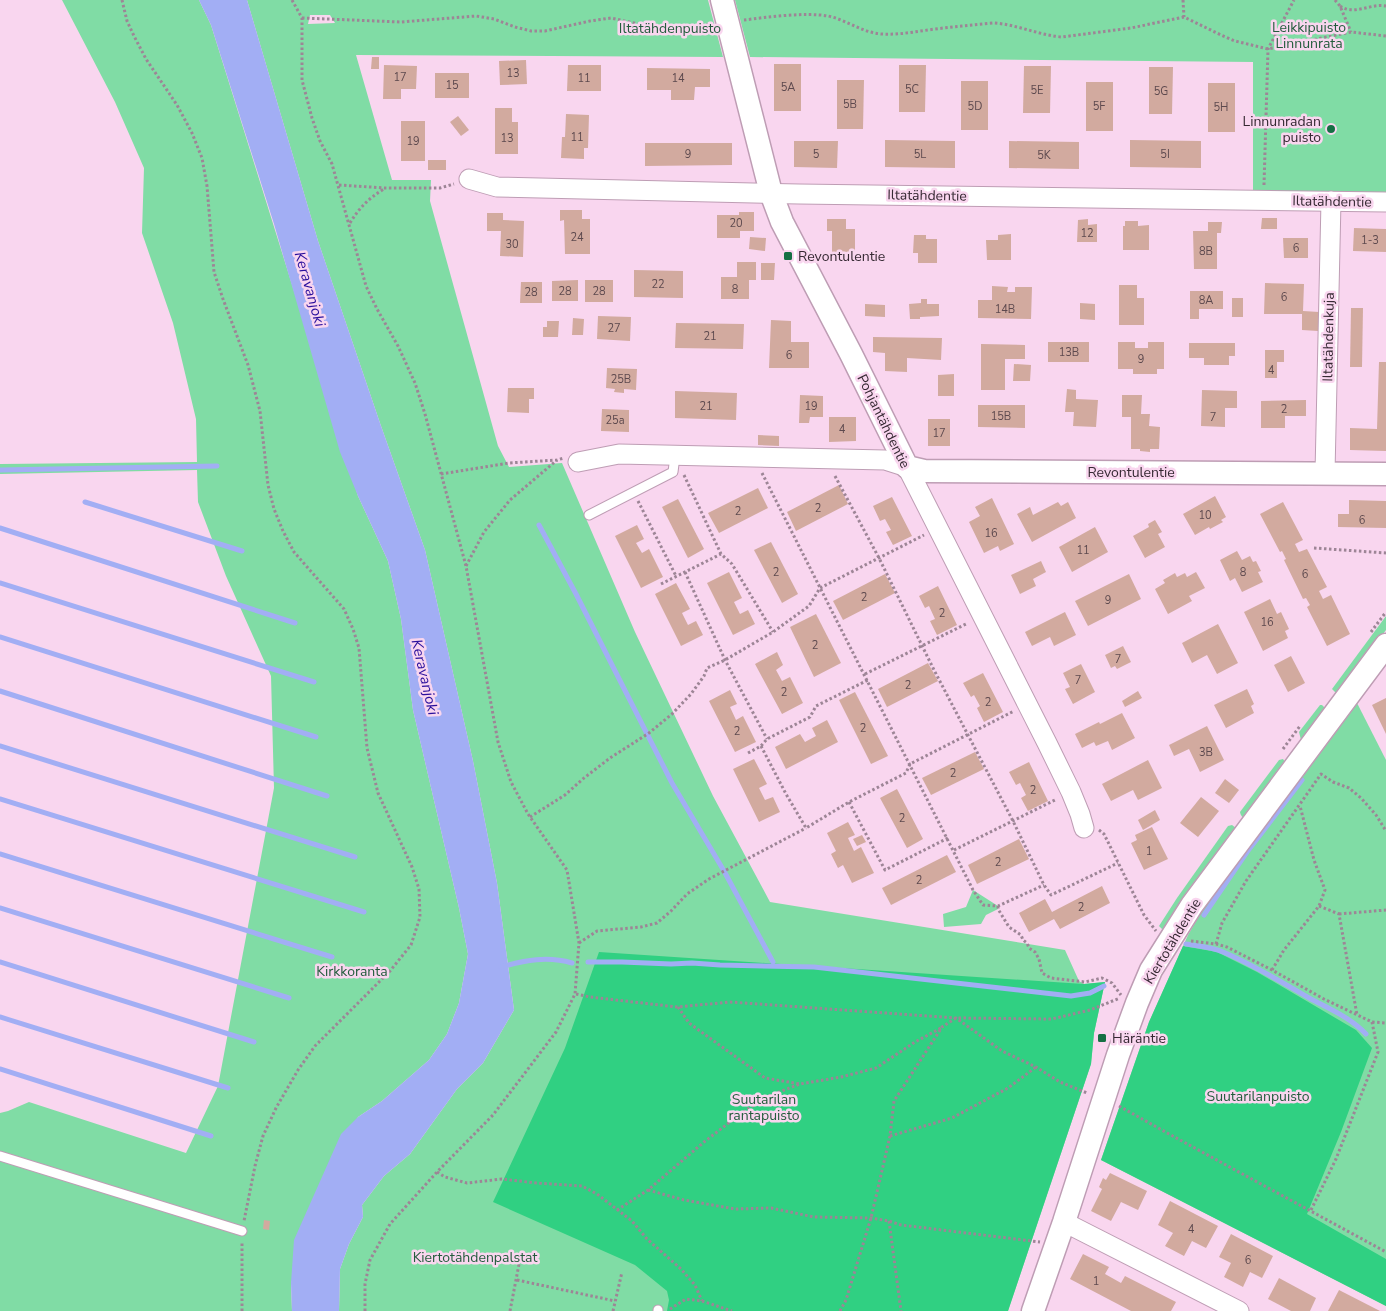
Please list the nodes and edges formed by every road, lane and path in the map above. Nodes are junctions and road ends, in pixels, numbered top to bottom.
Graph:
1 (122, 0) edge
2 (292, 0) edge
3 (722, 0) edge
4 (1183, 0) edge
5 (1294, 0) edge
6 (1335, 0) edge
7 (1340, 6) junction
8 (1386, 6) edge
9 (1184, 17) junction
10 (302, 18) junction
11 (728, 22) junction
12 (1351, 32) junction
13 (1386, 36) edge
14 (1268, 49) junction
15 (469, 179) joint
16 (339, 186) junction
17 (385, 188) junction
18 (771, 193) junction
19 (1264, 200) junction
20 (1331, 201) junction
21 (1386, 202) edge
22 (350, 224) junction
23 (557, 460) junction
24 (678, 461) junction
25 (578, 462) joint
26 (907, 467) junction
27 (761, 470) dead end
28 (832, 471) dead end
29 (1325, 473) junction
30 (440, 474) junction
31 (1386, 474) edge
32 (633, 492) junction
33 (589, 515) dead end
34 (938, 528) junction
35 (1314, 548) dead end
36 (1386, 553) edge
37 (721, 554) junction
38 (878, 558) junction
39 (466, 566) junction
40 (684, 572) junction
41 (676, 576) junction
42 (661, 584) dead end
43 (820, 588) junction
44 (982, 616) junction
45 (773, 632) junction
46 (1386, 645) edge
47 (922, 646) junction
48 (725, 660) junction
49 (865, 674) junction
50 (868, 680) junction
51 (1027, 704) junction
52 (967, 734) junction
53 (767, 738) junction
54 (761, 746) junction
55 (748, 753) dead end
56 (910, 764) junction
57 (1071, 792) junction
58 (849, 802) junction
59 (1300, 805) junction
60 (530, 817) junction
61 (1013, 821) junction
62 (1082, 821) joint
63 (806, 828) junction
64 (1386, 831) edge
65 (948, 838) junction
66 (954, 850) junction
67 (1118, 863) junction
68 (1044, 884) junction
69 (998, 906) junction
70 (1319, 906) junction
71 (1386, 910) edge
72 (1340, 914) junction
73 (1170, 940) junction
74 (579, 943) junction
75 (1216, 944) junction
76 (1272, 970) junction
77 (576, 994) junction
78 (678, 1007) junction
79 (1357, 1015) junction
80 (956, 1018) junction
81 (1372, 1022) junction
82 (1386, 1023) edge
83 (942, 1027) junction
84 (1036, 1067) junction
85 (800, 1084) junction
86 (1092, 1095) dead end
87 (1118, 1105) dead end
88 (890, 1136) junction
89 (0, 1156) edge
90 (437, 1172) junction
91 (648, 1190) junction
92 (618, 1210) junction
93 (1311, 1210) junction
94 (871, 1218) junction
95 (889, 1220) junction
96 (1064, 1222) junction
97 (242, 1232) junction
98 (1040, 1242) dead end
99 (1386, 1252) edge
100 (520, 1259) dead end
101 (622, 1272) dead end
102 (516, 1280) junction
103 (615, 1301) junction
104 (702, 1301) junction
105 (658, 1310) edge
106 (242, 1311) edge
107 (365, 1311) edge
108 (510, 1311) edge
109 (613, 1311) edge
110 (732, 1311) edge
111 (840, 1311) edge
112 (902, 1311) edge
113 (1033, 1311) edge
114 (1239, 1311) edge

1 - 97 path
2 - 10 path
3 - 11 street, Pohjantähdentie
4 - 9 path
5 - 14 path
6 - 7 path
7 - 8 path
7 - 12 path
9 - 11 path
9 - 14 path
10 - 11 path
10 - 16 path
11 - 18 street, Pohjantähdentie
12 - 13 path
12 - 14 path
14 - 19 path
15 - 17 path
15 - 18 street, Iltatähdentie
16 - 17 path
16 - 22 path
17 - 22 path
18 - 19 street, Iltatähdentie
18 - 26 street, Pohjantähdentie
19 - 20 street, Iltatähdentie
20 - 21 street, Iltatähdentie
20 - 29 street, Iltatähdenkuja
22 - 30 path
23 - 25 path
23 - 30 path
23 - 39 path
24 - 25 street, Revontulentie
24 - 26 street, Revontulentie
24 - 32 lane
24 - 37 path
26 - 29 street, Revontulentie
26 - 34 street, Pohjantähdentie
27 - 43 path
28 - 38 path
29 - 31 street, Revontulentie
30 - 39 path
32 - 33 lane
32 - 41 path
34 - 38 path
34 - 44 street, Pohjantähdentie
35 - 36 path
37 - 40 path
37 - 45 path
38 - 43 path
38 - 47 path
39 - 60 path
40 - 41 path
40 - 48 path
41 - 42 path
43 - 45 path
43 - 49 path
44 - 47 path
44 - 51 street, Pohjantähdentie
45 - 48 path
46 - 73 street, Kiertotähdentie
47 - 49 path
47 - 52 path
48 - 53 path
48 - 60 path
49 - 50 path
50 - 53 path
50 - 56 path
51 - 52 path
51 - 57 street, Pohjantähdentie
52 - 56 path
52 - 61 path
53 - 54 path
54 - 55 path
54 - 63 path
56 - 58 path
56 - 65 path
57 - 61 path
57 - 62 street, Pohjantähdentie
58 - 63 path
58 - 65 path
59 - 64 path
59 - 70 path
59 - 75 path
60 - 74 path
61 - 66 path
61 - 68 path
62 - 67 path
63 - 74 path
65 - 66 path
66 - 69 path
67 - 68 path
67 - 73 path
68 - 69 path
69 - 80 path
70 - 72 path
70 - 76 path
71 - 72 path
72 - 79 path
73 - 75 path
73 - 96 street, Kiertotähdentie
74 - 77 path
75 - 76 path
76 - 79 path
77 - 78 path
77 - 90 path
78 - 80 path
78 - 85 path
79 - 81 path
80 - 83 path
80 - 84 path
81 - 82 path
81 - 93 path
83 - 85 path
83 - 88 path
84 - 86 path
84 - 88 path
85 - 91 path
87 - 93 path
88 - 94 path
89 - 97 lane
90 - 92 path
90 - 107 path
91 - 92 path
91 - 94 path
92 - 104 path
93 - 99 path
94 - 95 path
94 - 111 path
95 - 98 path
95 - 112 path
96 - 113 street, Kiertotähdentie
96 - 114 street
97 - 106 path
100 - 102 path
101 - 103 path
102 - 103 path
102 - 108 path
103 - 109 path
104 - 105 path
104 - 110 path

